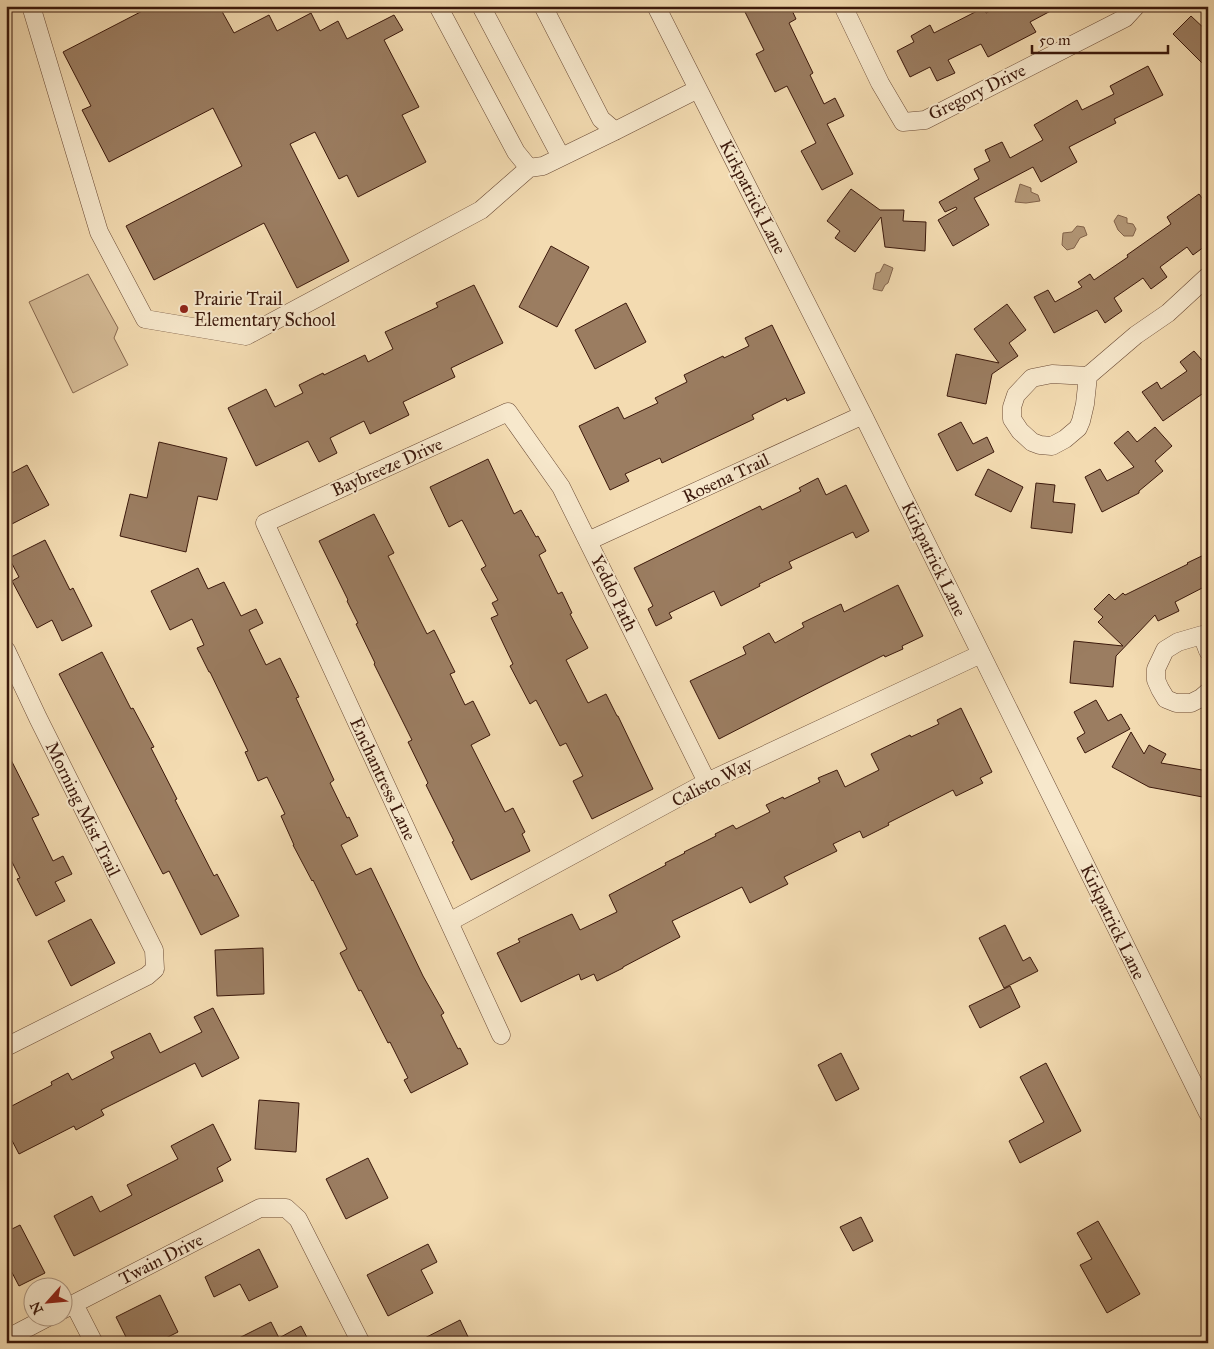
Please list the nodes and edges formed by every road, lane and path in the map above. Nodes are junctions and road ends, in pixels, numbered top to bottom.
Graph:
1 (31, 6) edge
2 (438, 6) edge
3 (481, 6) edge
4 (543, 6) edge
5 (656, 6) edge
6 (843, 6) edge
7 (1136, 6) edge
8 (698, 89) junction
9 (615, 131) junction
10 (561, 157) junction
11 (529, 168) junction
12 (1208, 276) edge
13 (1088, 376) junction
14 (508, 412) joint
15 (863, 415) junction
16 (265, 523) joint
17 (588, 541) junction
18 (1206, 639) edge
19 (6, 650) edge
20 (981, 654) junction
21 (1208, 692) edge
22 (707, 782) junction
23 (449, 922) junction
24 (501, 1035) dead end
25 (6, 1047) edge
26 (1208, 1113) edge
27 (72, 1305) edge
28 (72, 1313) edge
29 (31, 1326) edge
30 (6, 1339) edge
31 (94, 1343) edge
32 (361, 1343) edge

1 - 11 street
2 - 11 street
3 - 10 street
4 - 9 street
5 - 8 street, Kirkpatrick Lane
6 - 7 street, Gregory Drive
8 - 9 street
8 - 15 street, Kirkpatrick Lane
9 - 10 street
10 - 11 street
12 - 13 street
13 - 13 street
14 - 16 street, Baybreeze Drive
14 - 17 street, Yeddo Path
15 - 17 street, Rosena Trail
15 - 20 street, Kirkpatrick Lane
16 - 23 street, Enchantress Lane
17 - 22 street, Yeddo Path
18 - 21 street
19 - 25 street, Morning Mist Trail
20 - 22 street, Calisto Way
20 - 26 street, Kirkpatrick Lane
22 - 23 street, Calisto Way
23 - 24 street, Enchantress Lane
27 - 32 street, Twain Drive
28 - 31 street
29 - 30 street

